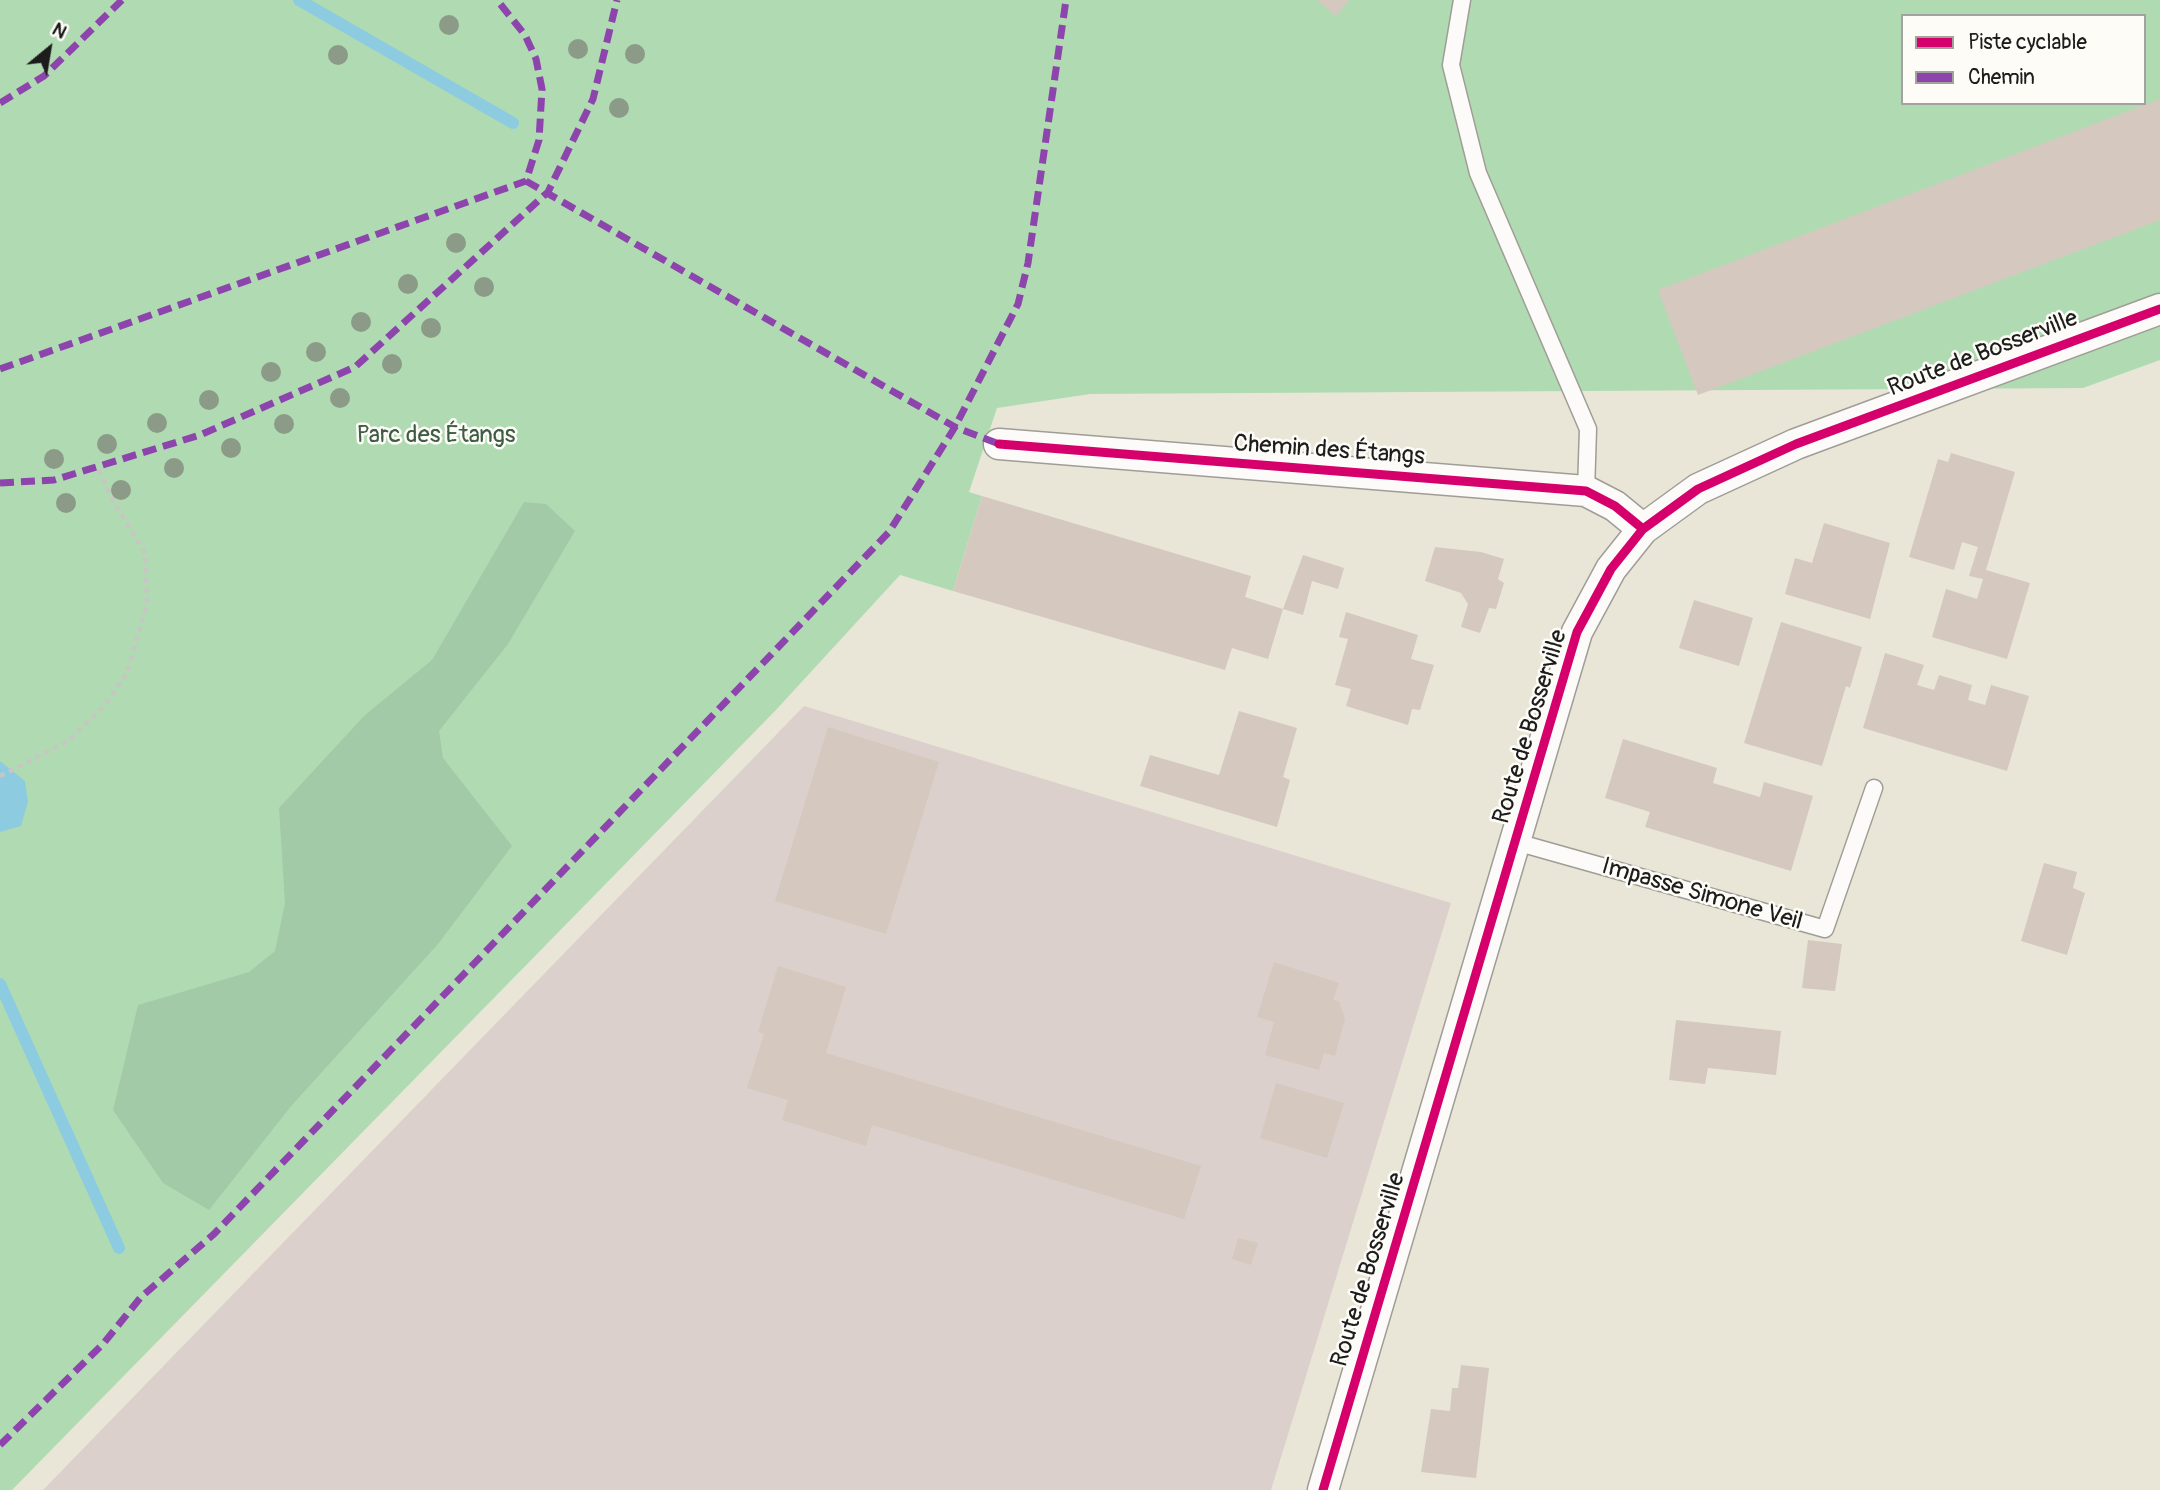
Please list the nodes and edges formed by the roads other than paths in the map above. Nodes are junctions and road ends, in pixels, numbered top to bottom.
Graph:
1 (1462, 0) edge
2 (2160, 309) edge
3 (999, 444) dead end
4 (1586, 491) junction
5 (1643, 529) junction
6 (1874, 788) dead end
7 (1516, 842) junction
8 (1323, 1490) edge

1 - 4 lane
2 - 5 street, Route de Bosserville
3 - 4 street, Chemin des Étangs
4 - 5 street, Chemin des Étangs
5 - 7 street, Route de Bosserville
6 - 7 lane, Impasse Simone Veil
7 - 8 street, Route de Bosserville

